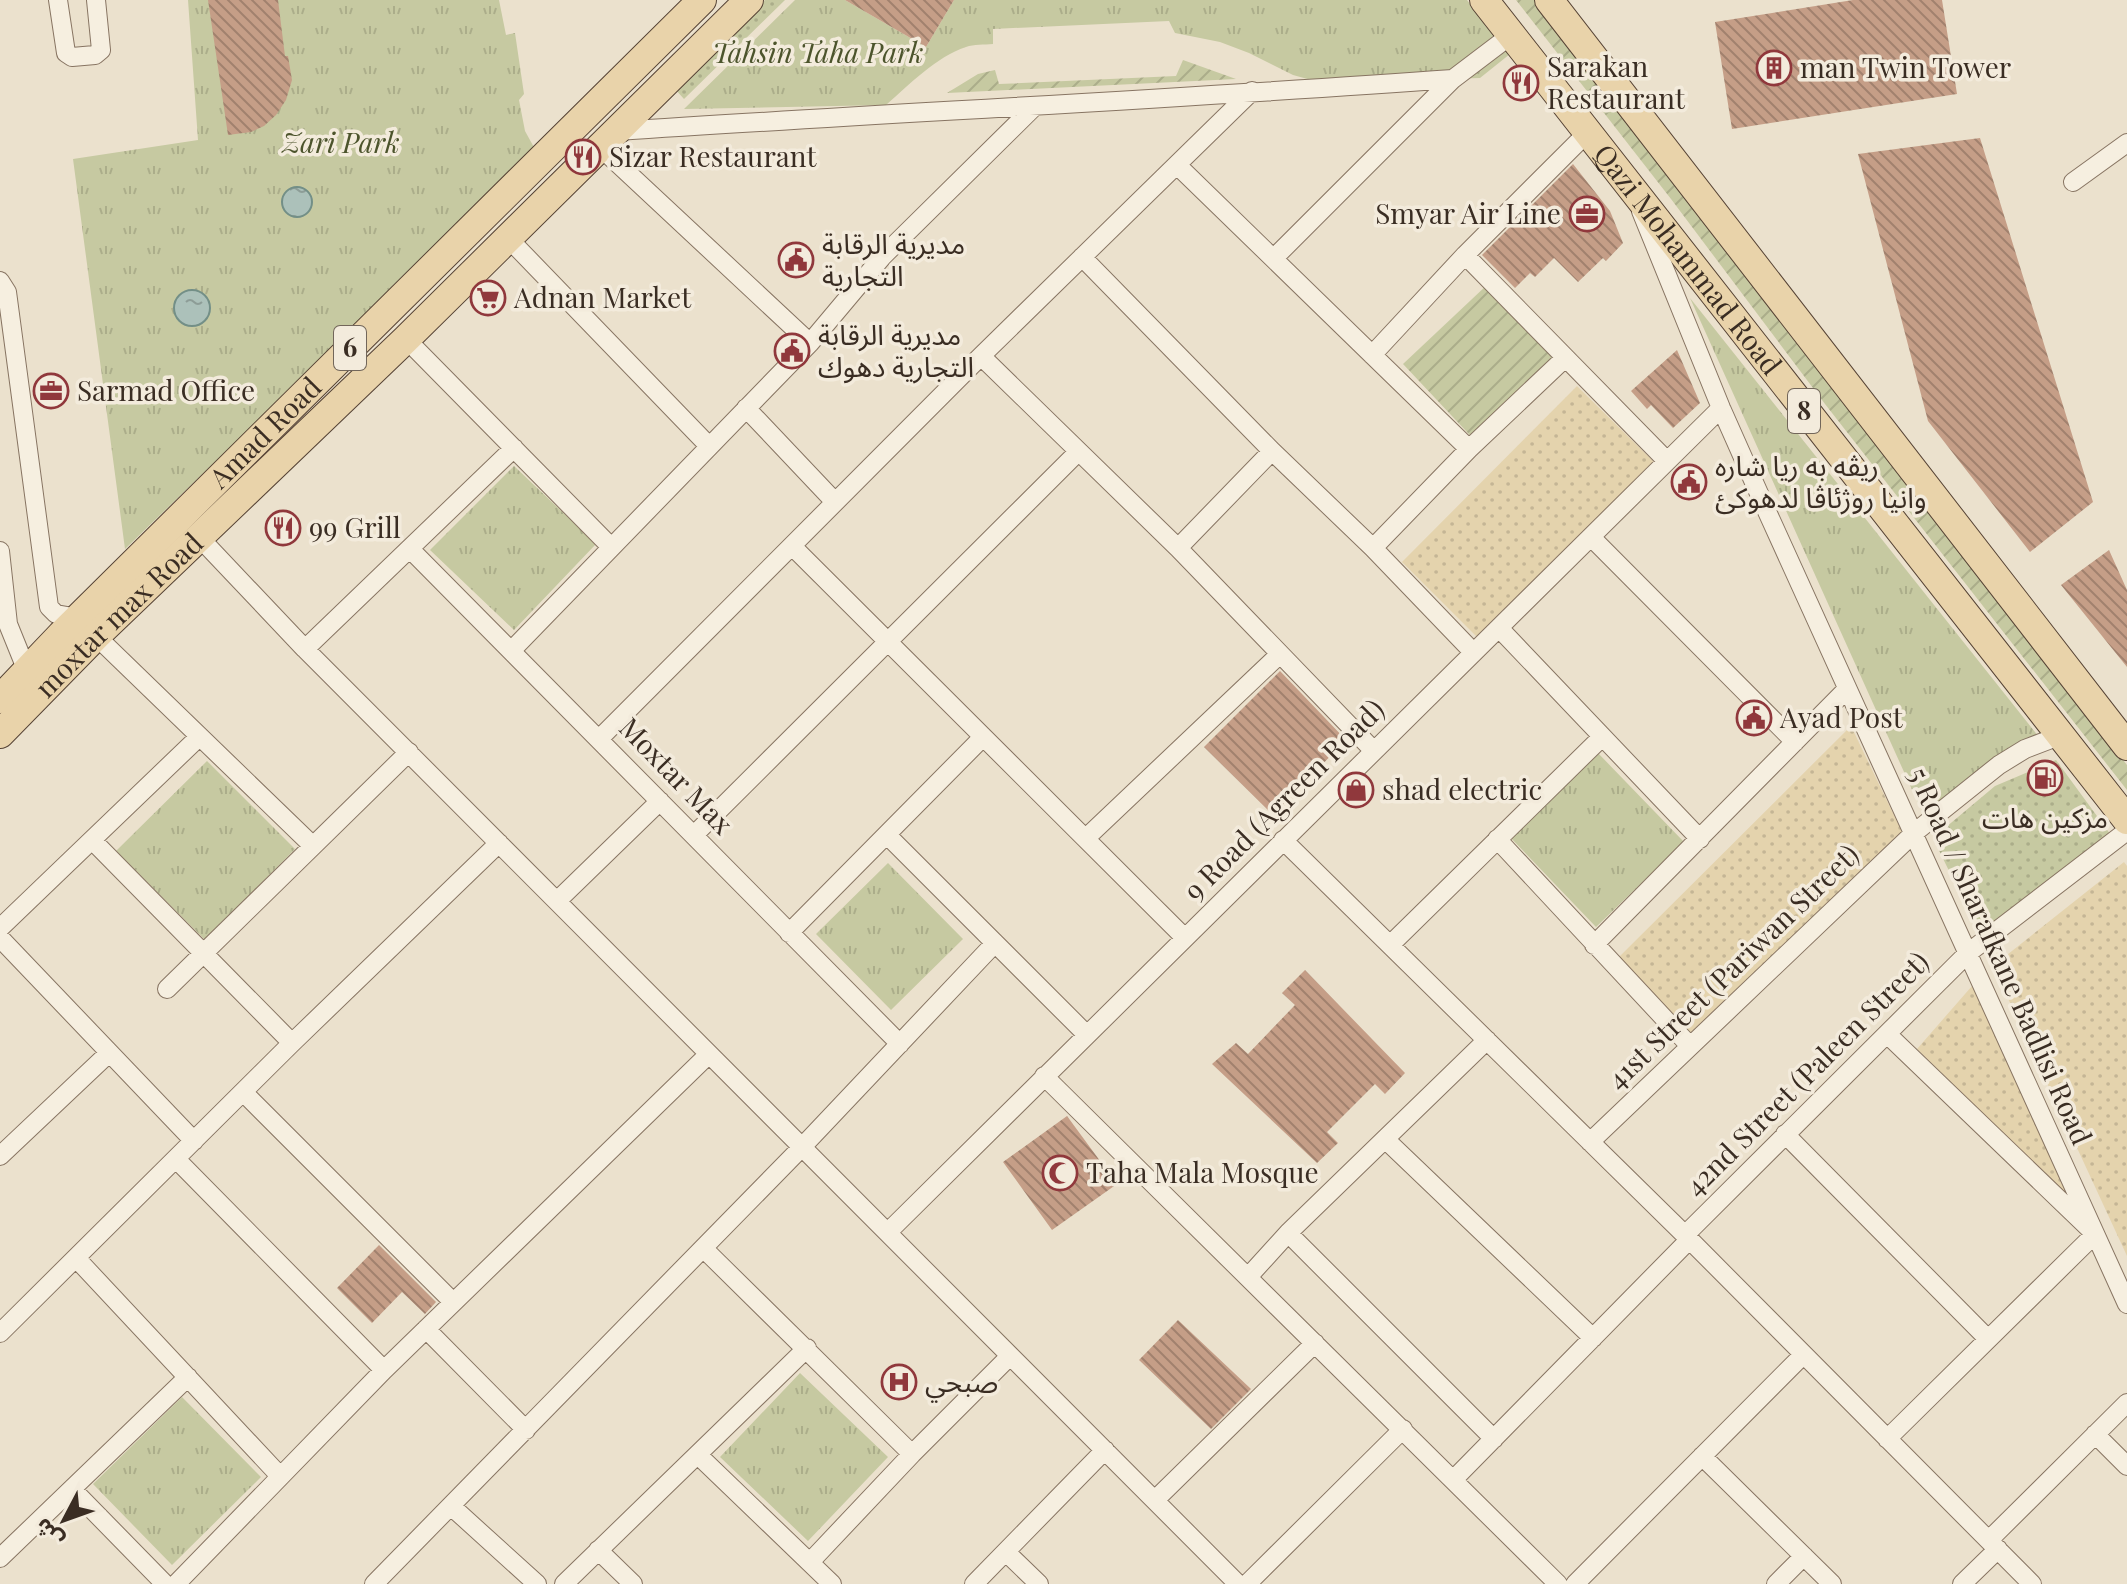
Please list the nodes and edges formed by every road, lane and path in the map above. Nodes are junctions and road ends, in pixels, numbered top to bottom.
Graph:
1 (58, 0) edge
2 (96, 0) edge
3 (702, 0) edge
4 (749, 0) edge
5 (1484, 0) edge
6 (1549, 0) edge
7 (1511, 35) junction
8 (1453, 79) junction
9 (1252, 91) junction
10 (1034, 107) junction
11 (1587, 133) junction
12 (608, 139) junction
13 (2127, 143) edge
14 (1177, 165) junction
15 (2073, 182) dead end
16 (1632, 190) junction
17 (507, 237) junction
18 (1465, 255) junction
19 (1082, 257) junction
20 (1274, 258) junction
21 (0, 281) edge
22 (406, 339) junction
23 (810, 343) junction
24 (1372, 355) junction
25 (981, 356) junction
26 (1564, 359) junction
27 (746, 408) junction
28 (1721, 408) junction
29 (708, 445) junction
30 (514, 448) junction
31 (1469, 449) junction
32 (1272, 451) junction
33 (1078, 452) junction
34 (1667, 461) junction
35 (835, 502) junction
36 (198, 536) junction
37 (1591, 537) junction
38 (792, 546) junction
39 (611, 547) junction
40 (1178, 548) junction
41 (1373, 548) junction
42 (410, 549) junction
43 (0, 551) edge
44 (4, 627) edge
45 (87, 627) junction
46 (1499, 628) junction
47 (888, 643) junction
48 (305, 649) junction
49 (511, 651) junction
50 (1473, 652) junction
51 (1280, 654) junction
52 (27, 671) junction
53 (1846, 690) junction
54 (0, 699) edge
55 (0, 734) edge
56 (2059, 736) junction
57 (199, 737) junction
58 (983, 737) junction
59 (1602, 737) junction
60 (600, 738) junction
61 (1795, 742) junction
62 (2127, 746) edge
63 (1374, 751) junction
64 (409, 752) junction
65 (660, 801) junction
66 (2127, 820) edge
67 (2127, 831) edge
68 (1914, 833) junction
69 (694, 835) junction
70 (887, 835) junction
71 (1086, 838) junction
72 (1497, 839) junction
73 (1700, 839) junction
74 (92, 840) junction
75 (1283, 840) junction
76 (499, 843) junction
77 (313, 846) junction
78 (557, 901) junction
79 (0, 928) edge
80 (789, 933) junction
81 (0, 938) edge
82 (1185, 938) junction
83 (995, 943) junction
84 (1390, 945) junction
85 (1594, 945) junction
86 (204, 953) junction
87 (1968, 953) junction
88 (167, 989) dead end
89 (1887, 1034) junction
90 (1087, 1035) junction
91 (1487, 1040) junction
92 (292, 1043) junction
93 (900, 1044) junction
94 (1690, 1046) junction
95 (109, 1053) junction
96 (709, 1054) junction
97 (1044, 1076) junction
98 (243, 1092) junction
99 (1785, 1134) junction
100 (1385, 1139) junction
101 (194, 1141) junction
102 (1590, 1142) junction
103 (802, 1147) junction
104 (0, 1155) edge
105 (176, 1159) junction
106 (888, 1232) junction
107 (1288, 1233) junction
108 (2095, 1234) junction
109 (1687, 1238) junction
110 (703, 1248) junction
111 (76, 1258) junction
112 (1248, 1277) junction
113 (453, 1302) junction
114 (2127, 1304) edge
115 (426, 1329) junction
116 (0, 1333) edge
117 (1593, 1338) junction
118 (1988, 1339) junction
119 (1315, 1343) junction
120 (807, 1348) junction
121 (1803, 1355) junction
122 (1010, 1356) junction
123 (384, 1370) junction
124 (188, 1377) junction
125 (2127, 1403) edge
126 (1403, 1429) junction
127 (526, 1430) junction
128 (2095, 1434) junction
129 (1494, 1439) junction
130 (1887, 1439) junction
131 (1105, 1450) junction
132 (912, 1454) junction
133 (699, 1456) junction
134 (1702, 1456) junction
135 (2127, 1466) edge
136 (280, 1476) junction
137 (1453, 1480) junction
138 (72, 1489) junction
139 (1155, 1500) junction
140 (451, 1506) junction
141 (1993, 1544) junction
142 (598, 1550) junction
143 (1006, 1552) junction
144 (1804, 1556) junction
145 (0, 1558) edge
146 (810, 1562) junction
147 (165, 1584) edge
148 (176, 1584) edge
149 (374, 1584) edge
150 (537, 1584) edge
151 (564, 1584) edge
152 (633, 1584) edge
153 (832, 1584) edge
154 (974, 1584) edge
155 (1039, 1584) edge
156 (1238, 1584) edge
157 (1247, 1584) edge
158 (1558, 1584) edge
159 (1575, 1584) edge
160 (1776, 1584) edge
161 (1832, 1584) edge
162 (1962, 1584) edge
163 (2032, 1584) edge

1 - 2 street
3 - 45 main road, Amad Road / 6
4 - 12 main road, 6
5 - 7 main road, Qazi Mohammad Road / 8
6 - 62 main road, Qazi Mohammad Road / 8
7 - 8 street
7 - 11 main road, Qazi Mohammad Road / 8
8 - 9 street
8 - 20 street
9 - 10 street
9 - 14 street
10 - 12 street
10 - 23 street
11 - 16 main road, Qazi Mohammad Road / 8
11 - 18 street
12 - 17 main road, moxtar max Road / 6
12 - 23 street
13 - 15 street
14 - 19 street
14 - 20 street
16 - 28 street, 5 Road / Sharafkane Badlisi Road
16 - 56 main road, Qazi Mohammad Road / 8
17 - 22 main road, moxtar max Road / 6
17 - 29 street
18 - 24 street
18 - 26 street
19 - 25 street
19 - 32 street
20 - 24 street
21 - 45 street
22 - 30 street
22 - 36 main road, moxtar max Road / 6
23 - 27 street
24 - 31 street
25 - 33 street
25 - 35 street
26 - 31 street
26 - 34 street
27 - 29 street
27 - 35 street
28 - 34 street, 9 Road (Agreen Road)
28 - 53 street, 5 Road / Sharafkane Badlisi Road
29 - 39 street
30 - 39 street
30 - 42 street
31 - 41 street
32 - 40 street
32 - 41 street
33 - 40 street
33 - 47 street
34 - 37 street, 9 Road (Agreen Road)
35 - 38 street
36 - 45 main road, moxtar max Road / 6
36 - 48 street
37 - 46 street, 9 Road (Agreen Road)
37 - 61 street
38 - 47 street
38 - 60 street
39 - 49 street
40 - 51 street
41 - 50 street
42 - 48 street
42 - 49 street, Moxtar Max
43 - 44 street
44 - 52 street
45 - 52 main road, Amad Road / 6
45 - 55 main road, moxtar max Road / 6
45 - 57 street
46 - 50 street, 9 Road (Agreen Road)
46 - 59 street
47 - 58 street
47 - 69 street
48 - 64 street
49 - 60 street, Moxtar Max
50 - 63 street, 9 Road (Agreen Road)
51 - 63 street
51 - 71 street
52 - 54 main road, Amad Road / 6
53 - 61 street
53 - 68 street, 5 Road / Sharafkane Badlisi Road
56 - 66 main road, Qazi Mohammad Road / 8
56 - 68 street, 41st Street (Pariwan Street)
57 - 74 street
57 - 77 street
58 - 70 street
58 - 71 street
59 - 72 street
59 - 73 street
60 - 65 street, Moxtar Max
61 - 73 street
63 - 75 street, 9 Road (Agreen Road)
64 - 76 street
64 - 77 street
65 - 69 street, Moxtar Max
65 - 78 street
67 - 87 street, 42nd Street (Paleen Street)
68 - 87 street, 5 Road / Sharafkane Badlisi Road
68 - 94 street, 41st Street (Pariwan Street)
69 - 80 street, Moxtar Max
70 - 80 street
70 - 83 street
71 - 82 street
72 - 84 street
72 - 85 street
73 - 85 street
74 - 79 street
74 - 86 street
75 - 82 street, 9 Road (Agreen Road)
75 - 84 street
76 - 78 street
76 - 92 street
77 - 86 street
78 - 96 street
80 - 93 street, Moxtar Max
81 - 95 street
82 - 90 street, 9 Road (Agreen Road)
83 - 90 street
83 - 93 street
84 - 91 street
85 - 94 street
86 - 88 street
86 - 92 street
87 - 89 street, 42nd Street (Paleen Street)
87 - 108 street, 5 Road / Sharafkane Badlisi Road
89 - 99 street, 42nd Street (Paleen Street)
89 - 108 street
90 - 97 street, 9 Road (Agreen Road)
91 - 100 street
91 - 102 street
92 - 98 street
93 - 103 street
94 - 102 street, 41st Street (Pariwan Street)
95 - 101 street
95 - 104 street
96 - 103 street
96 - 113 street
97 - 106 street, 9 Road (Agreen Road)
97 - 112 street
98 - 101 street
98 - 113 street
99 - 109 street, 42nd Street (Paleen Street)
99 - 118 street
100 - 107 street
100 - 117 street
101 - 105 street
102 - 109 street
103 - 106 street
103 - 110 street
105 - 111 street
105 - 123 street
106 - 122 street
107 - 112 street
107 - 129 street
108 - 114 street, 5 Road / Sharafkane Badlisi Road
108 - 118 street
109 - 117 street, 42nd Street (Paleen Street)
109 - 121 street
110 - 120 street
110 - 127 street
111 - 116 street
111 - 124 street
112 - 119 street
113 - 115 street
115 - 123 street
115 - 127 street
117 - 129 street, 42nd Street (Paleen Street)
118 - 130 street
119 - 126 street
119 - 139 street
120 - 132 street
120 - 133 street
121 - 130 street
121 - 134 street
122 - 131 street
122 - 132 street
123 - 136 street
124 - 136 street
124 - 138 street
125 - 128 street
126 - 137 street
126 - 157 street
127 - 140 street
128 - 135 street
128 - 141 street
129 - 137 street, 42nd Street (Paleen Street)
130 - 141 street
131 - 139 street
131 - 143 street
132 - 146 street
133 - 142 street
133 - 146 street
134 - 144 street
134 - 159 street
136 - 148 street
137 - 158 street
138 - 145 street
138 - 147 street
139 - 156 street
140 - 149 street
140 - 150 street
141 - 162 street
141 - 163 street
142 - 151 street
142 - 152 street
143 - 154 street
143 - 155 street
144 - 160 street
144 - 161 street
146 - 153 street

